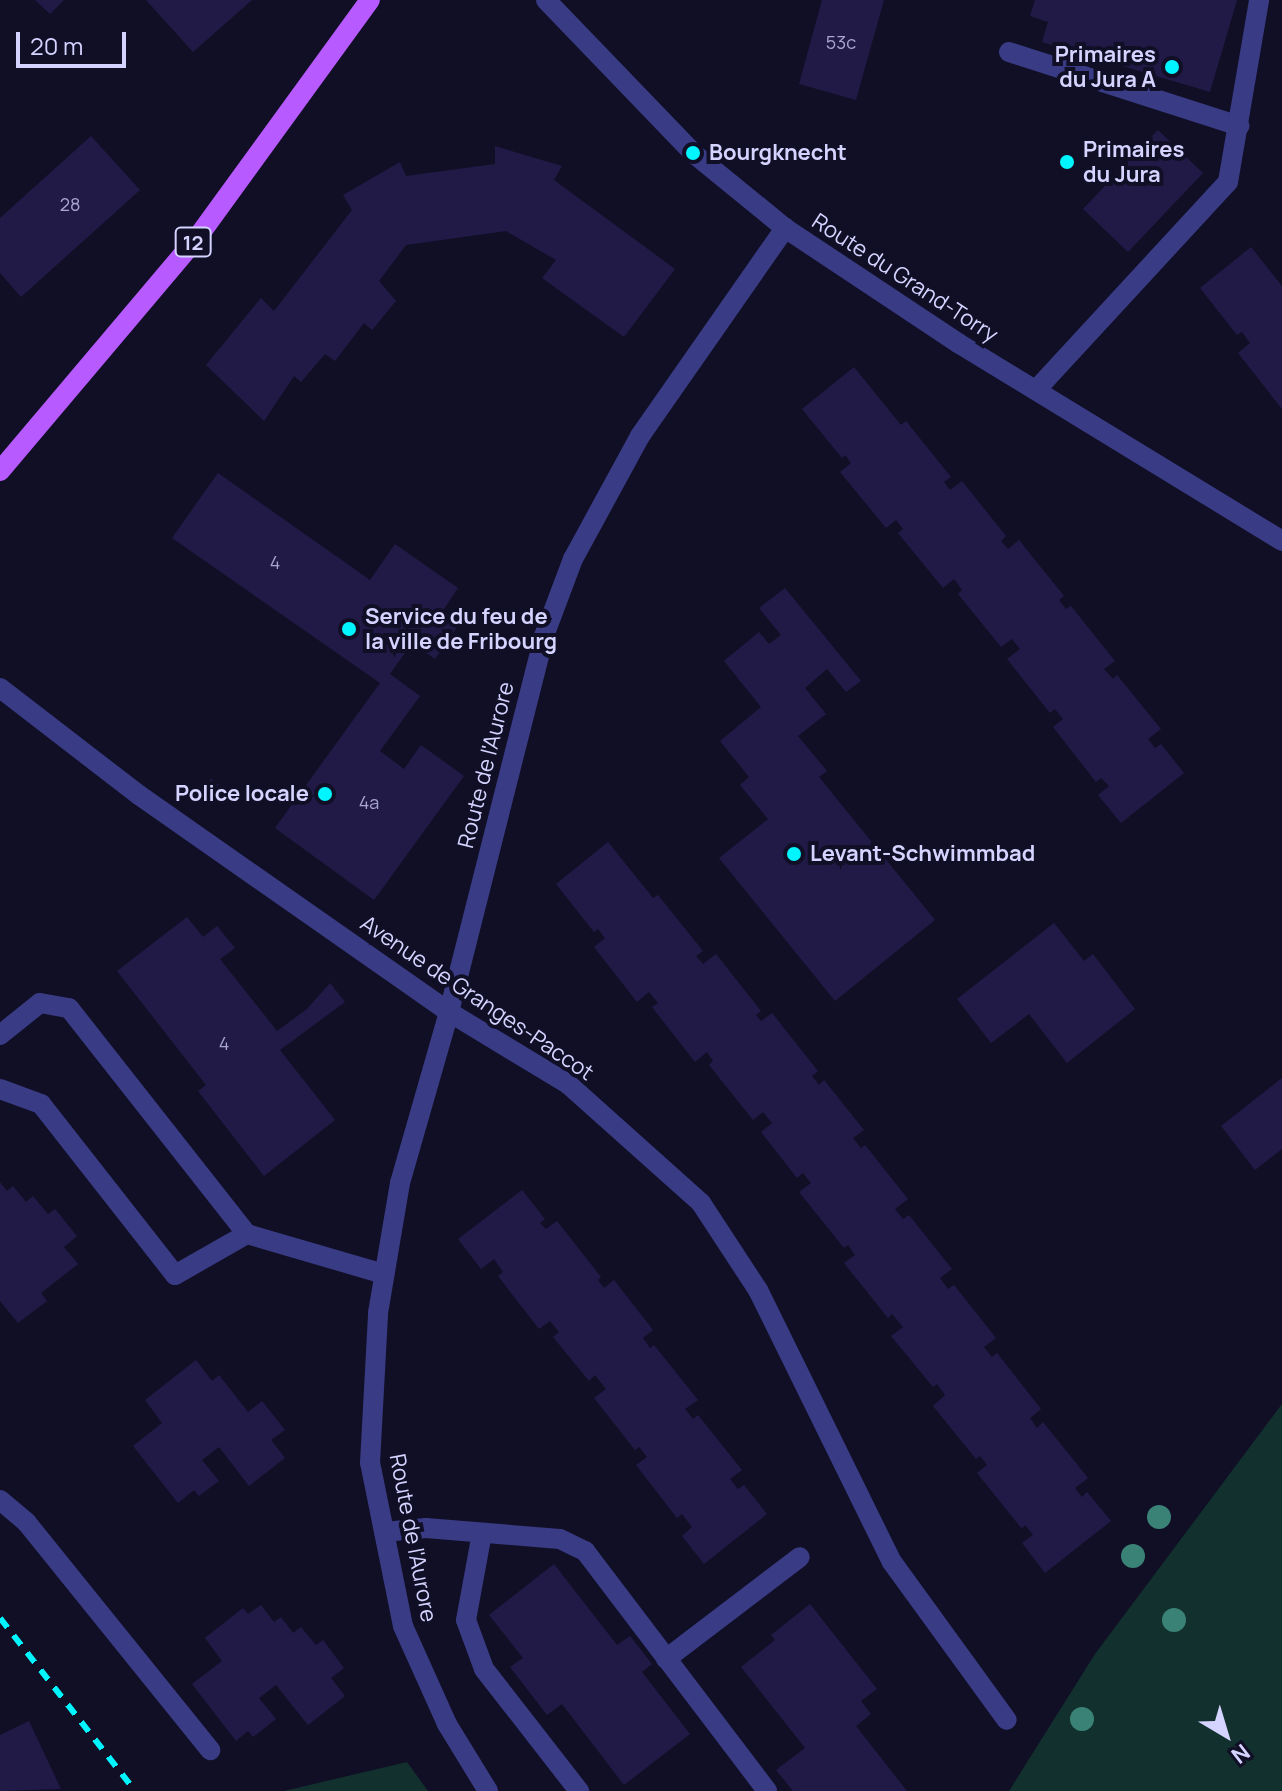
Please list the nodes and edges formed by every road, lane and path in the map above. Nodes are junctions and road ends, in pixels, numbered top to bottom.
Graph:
1 (370, 0) edge
2 (546, 0) edge
3 (1259, 0) edge
4 (1009, 52) dead end
5 (1239, 126) junction
6 (785, 228) junction
7 (1036, 390) junction
8 (0, 471) edge
9 (1282, 541) edge
10 (0, 688) edge
11 (449, 1012) junction
12 (0, 1035) edge
13 (0, 1089) edge
14 (247, 1234) junction
15 (384, 1274) junction
16 (0, 1500) edge
17 (384, 1532) junction
18 (482, 1533) junction
19 (800, 1557) dead end
20 (666, 1659) junction
21 (1007, 1720) dead end
22 (210, 1750) dead end
23 (488, 1791) edge
24 (579, 1791) edge
25 (767, 1791) edge

1 - 8 main road, 12
2 - 6 street, Route du Grand-Torry
3 - 5 street
4 - 5 street
5 - 7 street
6 - 7 street, Route du Grand-Torry
6 - 11 street, Route de l'Aurore
7 - 9 street, Route du Grand-Torry
10 - 11 street, Avenue de Granges-Paccot
11 - 15 street, Route de l'Aurore
11 - 21 street, Avenue de Granges-Paccot
12 - 14 street
13 - 14 street
14 - 15 street
15 - 17 street, Route de l'Aurore
16 - 22 street
17 - 18 street
17 - 23 street, Route de l'Aurore
18 - 20 street
18 - 24 street
19 - 20 street
20 - 25 street

